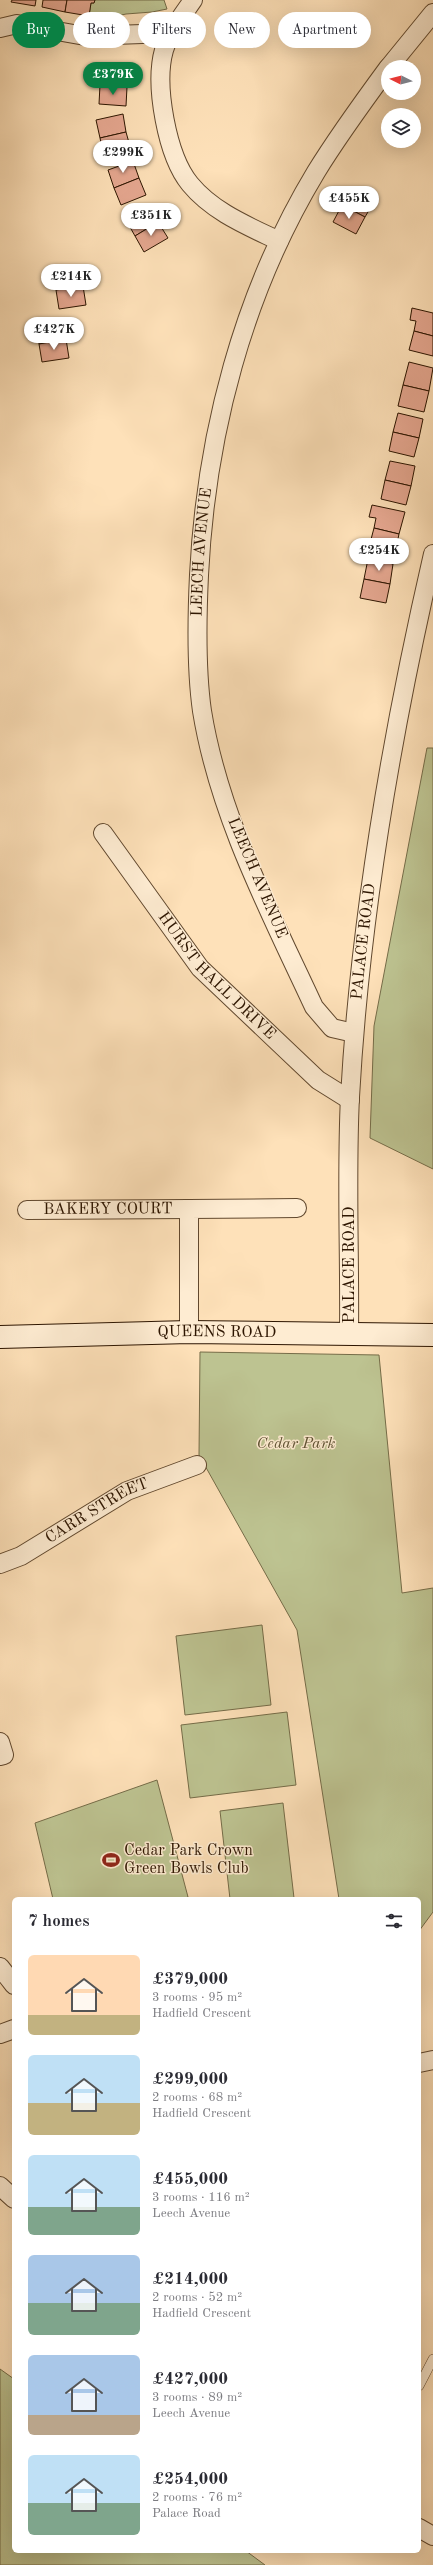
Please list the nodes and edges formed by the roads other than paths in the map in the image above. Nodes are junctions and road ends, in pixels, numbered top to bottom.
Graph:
1 (193, 0) edge
2 (185, 12) edge
3 (433, 13) edge
4 (0, 28) edge
5 (138, 34) edge
6 (165, 48) edge
7 (394, 60) edge
8 (381, 77) edge
9 (279, 241) junction
10 (433, 554) edge
11 (103, 833) dead end
12 (354, 1033) junction
13 (350, 1100) junction
14 (297, 1208) dead end
15 (189, 1209) junction
16 (27, 1210) dead end
17 (189, 1332) junction
18 (349, 1335) junction
19 (433, 1335) edge
20 (0, 1337) edge
21 (197, 1465) dead end
22 (0, 1564) edge
23 (0, 1967) edge
24 (12, 1982) edge
25 (12, 2030) edge
26 (0, 2034) edge
27 (433, 2060) edge
28 (421, 2063) edge
29 (0, 2186) edge
30 (12, 2197) edge
31 (433, 2359) edge
32 (421, 2382) edge
33 (421, 2529) edge
34 (433, 2536) edge

1 - 2 street
3 - 7 street, LEECH AVENUE
4 - 5 street
6 - 9 street
8 - 9 street, LEECH AVENUE
9 - 12 street, LEECH AVENUE
10 - 12 street, PALACE ROAD
11 - 13 street, HURST HALL DRIVE
12 - 13 street, PALACE ROAD
13 - 18 street, PALACE ROAD
14 - 15 street, BAKERY COURT
15 - 16 street, BAKERY COURT
15 - 17 street, BAKERY COURT
17 - 18 main road, QUEENS ROAD
17 - 20 main road, QUEENS ROAD
18 - 19 main road, QUEENS ROAD
21 - 22 street, CARR STREET
23 - 24 street
25 - 26 street
27 - 28 street
29 - 30 street
31 - 32 lane
33 - 34 street

